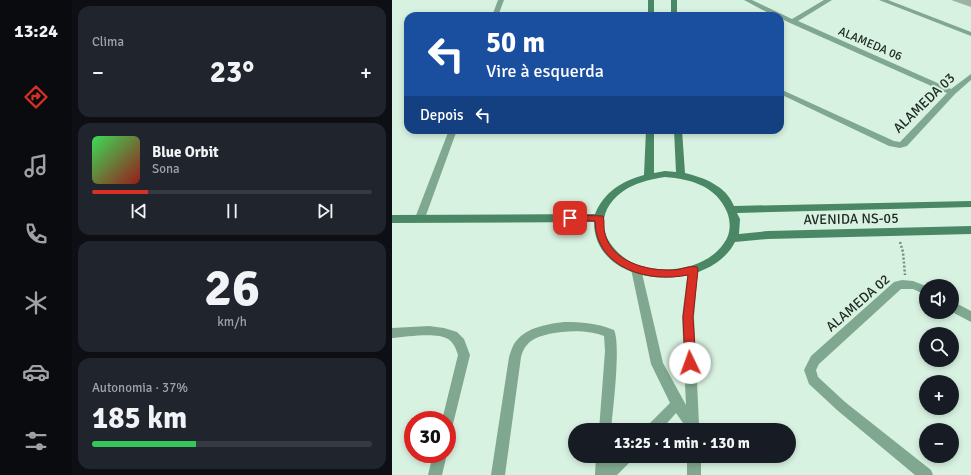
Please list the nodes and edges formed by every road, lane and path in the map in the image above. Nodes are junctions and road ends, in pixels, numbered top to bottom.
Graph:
1 (501, 0) edge
2 (651, 0) edge
3 (674, 0) edge
4 (747, 0) edge
5 (829, 0) edge
6 (882, 0) edge
7 (496, 12) edge
8 (651, 12) edge
9 (674, 12) edge
10 (772, 12) edge
11 (784, 18) edge
12 (792, 22) junction
13 (971, 34) edge
14 (971, 76) edge
15 (952, 92) junction
16 (784, 93) edge
17 (452, 134) edge
18 (650, 134) edge
19 (678, 134) edge
20 (681, 174) junction
21 (649, 175) junction
22 (971, 204) edge
23 (732, 210) junction
24 (420, 218) junction
25 (599, 218) junction
26 (392, 219) edge
27 (971, 230) edge
28 (731, 239) junction
29 (636, 269) junction
30 (693, 270) junction
31 (919, 288) edge
32 (959, 310) edge
33 (971, 317) edge
34 (392, 332) edge
35 (677, 404) junction
36 (450, 411) edge
37 (606, 423) edge
38 (659, 423) edge
39 (690, 423) edge
40 (693, 423) edge
41 (438, 463) edge
42 (603, 463) edge
43 (619, 463) edge
44 (694, 463) edge
45 (435, 475) edge
46 (498, 475) edge
47 (602, 475) edge
48 (607, 475) edge
49 (694, 475) edge
50 (926, 475) edge

1 - 7 street
2 - 8 street
3 - 9 street
4 - 10 street, ALAMEDA 06
5 - 12 street
6 - 13 street
11 - 12 street, ALAMEDA 06
12 - 15 street, ALAMEDA 06
14 - 15 street, ALAMEDA 03
15 - 16 street, ALAMEDA 03
17 - 24 street
18 - 21 street
19 - 20 street
20 - 21 street
20 - 23 street
21 - 25 street
22 - 23 street, AVENIDA NS-05
23 - 28 street
24 - 25 street
24 - 26 street
25 - 29 street
27 - 28 street, AVENIDA NS-05
28 - 30 street
29 - 30 street
29 - 35 street
30 - 40 street
31 - 50 street, ALAMEDA 02
32 - 33 street
34 - 36 street
35 - 38 street
35 - 39 street
37 - 46 street
41 - 45 street
42 - 47 street
43 - 48 street
44 - 49 street

